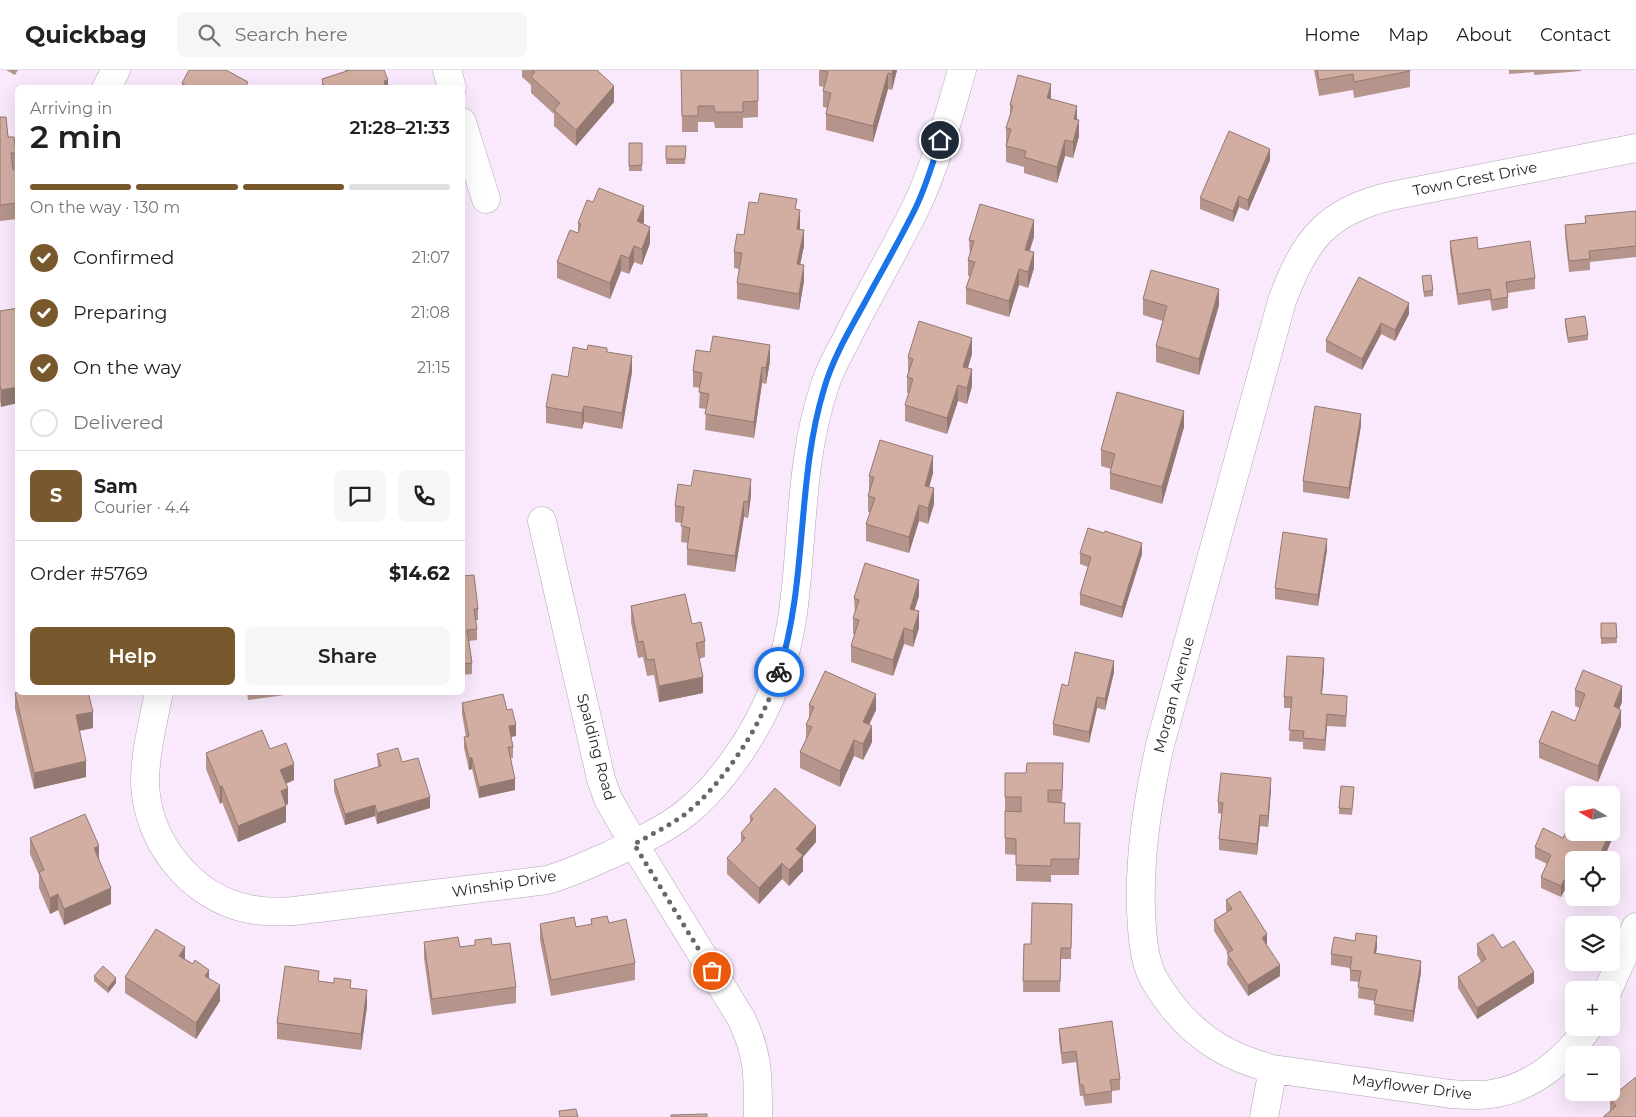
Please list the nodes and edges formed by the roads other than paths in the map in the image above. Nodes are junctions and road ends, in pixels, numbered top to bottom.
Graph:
1 (116, 70) edge
2 (447, 70) edge
3 (962, 70) edge
4 (108, 85) edge
5 (451, 85) edge
6 (465, 132) edge
7 (1636, 148) edge
8 (486, 199) dead end
9 (1322, 229) joint
10 (542, 522) dead end
11 (158, 695) edge
12 (634, 844) junction
13 (1636, 927) edge
14 (1612, 981) edge
15 (1582, 1036) edge
16 (1273, 1069) junction
17 (758, 1117) edge
18 (1264, 1117) edge

1 - 4 street
2 - 5 street
3 - 12 street, Winship Drive
6 - 8 street
7 - 9 street, Town Crest Drive
9 - 16 street, Morgan Avenue
10 - 12 street, Spalding Road
11 - 12 street, Winship Drive
12 - 17 street, Spalding Road
13 - 14 street
15 - 16 street, Mayflower Drive
16 - 18 street

